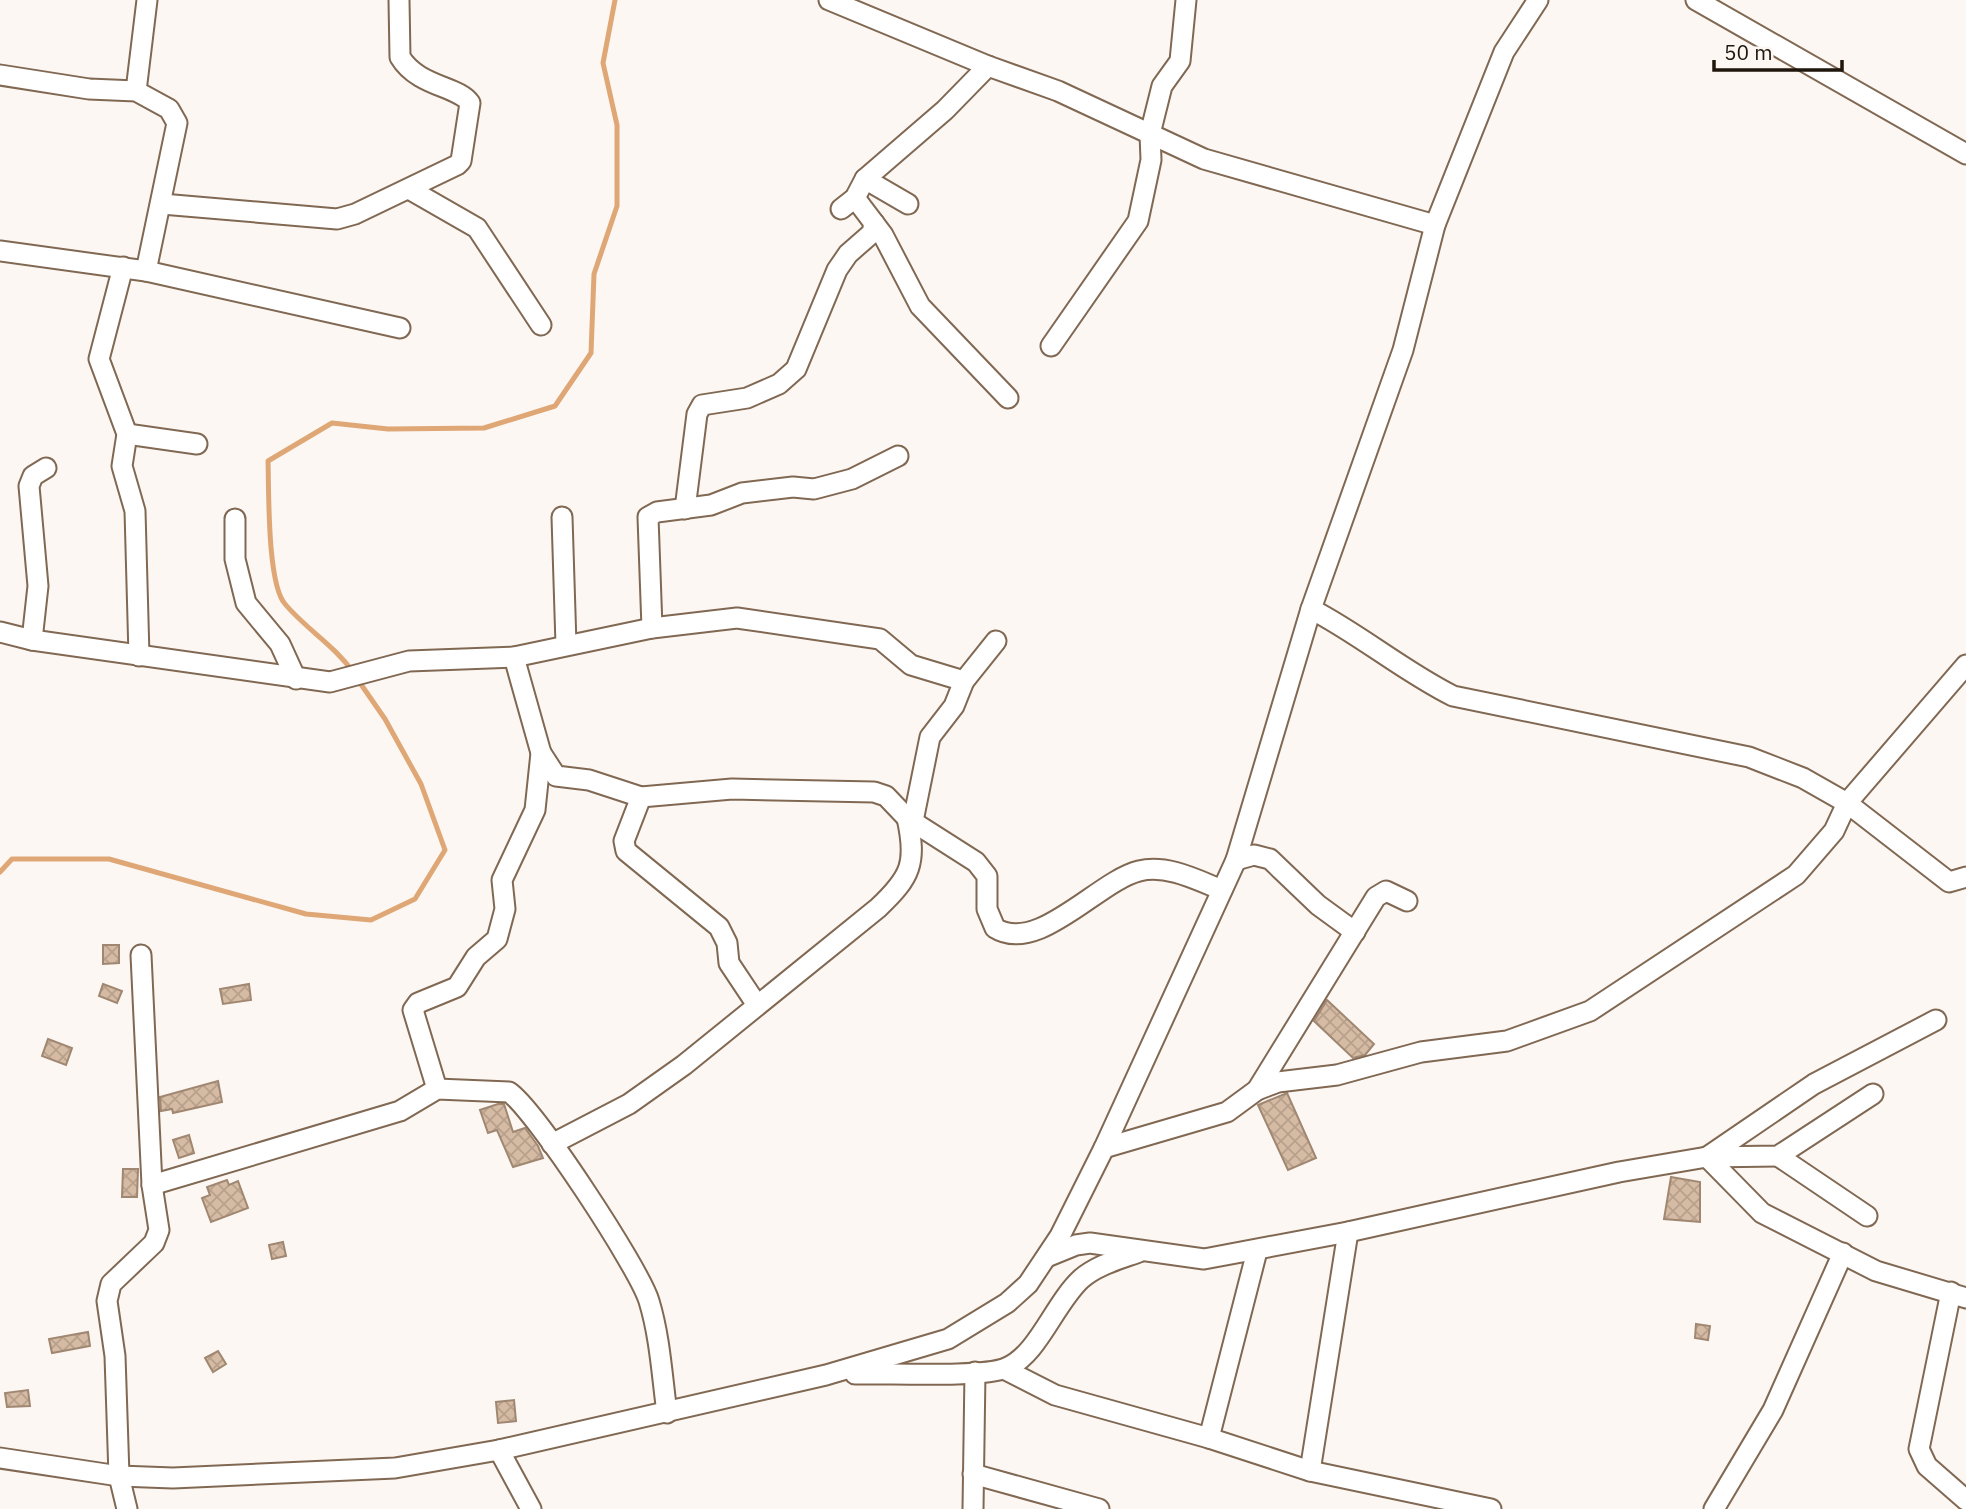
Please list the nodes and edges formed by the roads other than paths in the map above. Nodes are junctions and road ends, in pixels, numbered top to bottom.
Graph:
1 (147, 0) edge
2 (399, 0) edge
3 (829, 0) edge
4 (1186, 0) edge
5 (1538, 0) edge
6 (1696, 0) edge
7 (988, 66) junction
8 (0, 75) edge
9 (136, 91) junction
10 (1150, 134) junction
11 (1966, 153) edge
12 (865, 179) junction
13 (409, 189) junction
14 (162, 204) junction
15 (908, 204) dead end
16 (874, 223) junction
17 (1435, 225) junction
18 (0, 251) edge
19 (123, 267) junction
20 (146, 271) junction
21 (541, 325) dead end
22 (400, 328) dead end
23 (1051, 345) dead end
24 (1008, 398) dead end
25 (127, 434) junction
26 (197, 444) dead end
27 (898, 456) dead end
28 (46, 468) dead end
29 (685, 509) junction
30 (562, 517) dead end
31 (234, 519) dead end
32 (1311, 609) junction
33 (652, 628) junction
34 (0, 632) edge
35 (32, 640) junction
36 (996, 641) dead end
37 (566, 645) junction
38 (139, 656) junction
39 (514, 657) junction
40 (1966, 665) edge
41 (296, 679) junction
42 (964, 681) junction
43 (541, 753) junction
44 (641, 797) junction
45 (1847, 803) junction
46 (910, 820) junction
47 (938, 836) junction
48 (913, 842) junction
49 (1236, 860) junction
50 (1966, 877) edge
51 (1222, 890) junction
52 (1407, 901) dead end
53 (1355, 932) junction
54 (141, 955) dead end
55 (757, 1005) junction
56 (1936, 1020) dead end
57 (437, 1090) junction
58 (1257, 1090) junction
59 (1873, 1094) dead end
60 (552, 1144) junction
61 (1104, 1148) junction
62 (1778, 1156) junction
63 (1707, 1157) junction
64 (152, 1185) junction
65 (1867, 1216) dead end
66 (1348, 1232) junction
67 (1257, 1251) junction
68 (1140, 1252) junction
69 (1843, 1253) junction
70 (1049, 1256) junction
71 (1958, 1295) edge
72 (1004, 1369) junction
73 (975, 1372) junction
74 (826, 1375) junction
75 (667, 1413) junction
76 (1209, 1438) junction
77 (499, 1450) junction
78 (0, 1458) edge
79 (1310, 1471) junction
80 (973, 1474) junction
81 (119, 1476) junction
82 (1966, 1500) edge
83 (127, 1509) edge
84 (531, 1509) edge
85 (973, 1509) edge
86 (1099, 1509) edge
87 (1491, 1509) edge
88 (1714, 1509) edge

1 - 9 street
2 - 13 street
3 - 7 street
4 - 10 street
5 - 17 street
6 - 11 street
7 - 10 street
7 - 12 street
8 - 9 street
9 - 14 street
10 - 17 street
10 - 23 street
12 - 15 street
12 - 16 street
13 - 14 street
13 - 21 street
14 - 20 street
16 - 24 street
16 - 29 street
17 - 32 street
18 - 19 street
19 - 20 street
19 - 25 street
20 - 22 street
25 - 26 street
25 - 38 street
27 - 29 street
28 - 35 street
29 - 33 street
30 - 37 street
31 - 41 street
32 - 45 street
32 - 49 street
33 - 37 street
33 - 42 street
34 - 35 street
35 - 38 street
36 - 42 street
37 - 39 street
38 - 41 street
39 - 41 street
39 - 43 street
40 - 45 street
42 - 46 street
43 - 44 street
43 - 57 street
44 - 46 street
44 - 55 street
45 - 50 street
45 - 58 street
46 - 47 street
46 - 48 street
47 - 48 street
47 - 51 street
48 - 55 street
49 - 51 street
49 - 53 street
51 - 61 street
52 - 53 street
53 - 58 street
54 - 64 street
55 - 60 street
56 - 63 street
57 - 60 street
57 - 64 street
58 - 61 street
59 - 62 street
60 - 75 street
61 - 70 street
62 - 63 street
62 - 65 street
63 - 66 street
63 - 69 street
64 - 81 street
66 - 67 street
66 - 79 street
67 - 68 street
67 - 76 street
68 - 70 street
68 - 72 street
69 - 71 street
69 - 88 street
70 - 74 street
71 - 82 street
72 - 73 street
72 - 76 street
73 - 74 street
73 - 80 street
74 - 75 street
75 - 77 street
76 - 79 street
77 - 81 street
77 - 84 street
78 - 81 street
79 - 87 street
80 - 85 street
80 - 86 street
81 - 83 street

